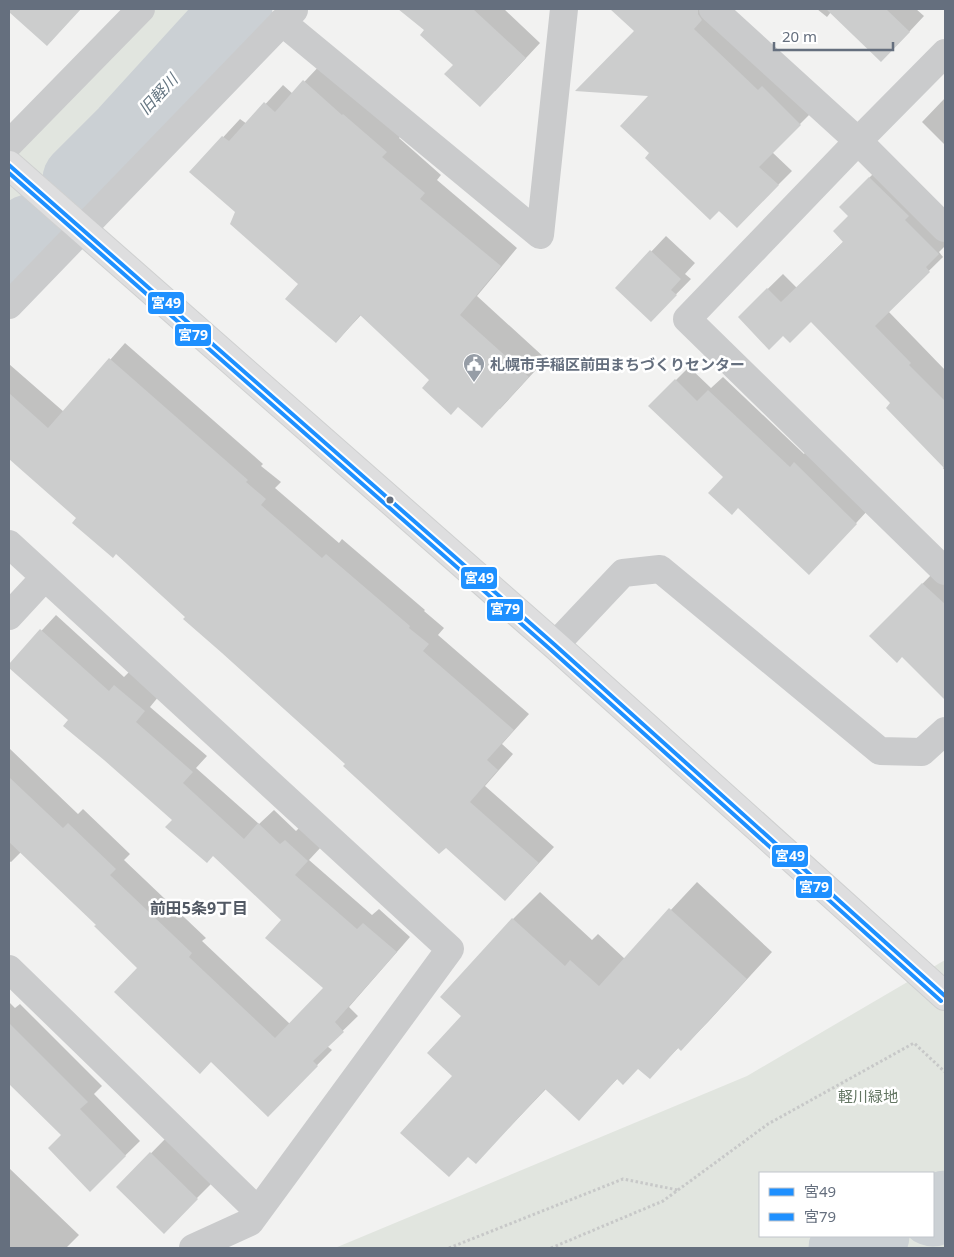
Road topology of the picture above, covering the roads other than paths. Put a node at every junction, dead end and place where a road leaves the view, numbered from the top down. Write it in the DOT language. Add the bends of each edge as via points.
graph roads {
  1 [pos="141,9"];
  2 [pos="564,9"];
  3 [pos="713,9"];
  4 [pos="289,15"];
  5 [pos="945,54"];
  6 [pos="858,141"];
  7 [pos="9,144"];
  8 [pos="9,165"];
  9 [pos="945,228"];
  10 [pos="82,229"];
  11 [pos="9,305"];
  12 [pos="9,544"];
  13 [pos="945,571"];
  14 [pos="45,577"];
  15 [pos="9,616"];
  16 [pos="555,645"];
  17 [pos="945,731"];
  18 [pos="9,969"];
  19 [pos="945,996"];
  20 [pos="258,1211"];
  21 [pos="192,1248"];
  1 -- 7 [label="street"];
  2 -- 4 [label="street" via="540,235"];
  3 -- 6 [label="street"];
  4 -- 10 [label="street"];
  5 -- 6 [label="street"];
  6 -- 9 [label="street"];
  6 -- 13 [label="street" via="687,319"];
  8 -- 10 [label="main road"];
  10 -- 11 [label="street"];
  10 -- 16 [label="main road"];
  12 -- 14 [label="street"];
  14 -- 15 [label="street"];
  14 -- 20 [label="street" via="450,949"];
  16 -- 17 [label="street" via="623,573 660,569 880,751 922,752"];
  16 -- 19 [label="main road"];
  18 -- 20 [label="street"];
  20 -- 21 [label="street" via="250,1222"];
}
